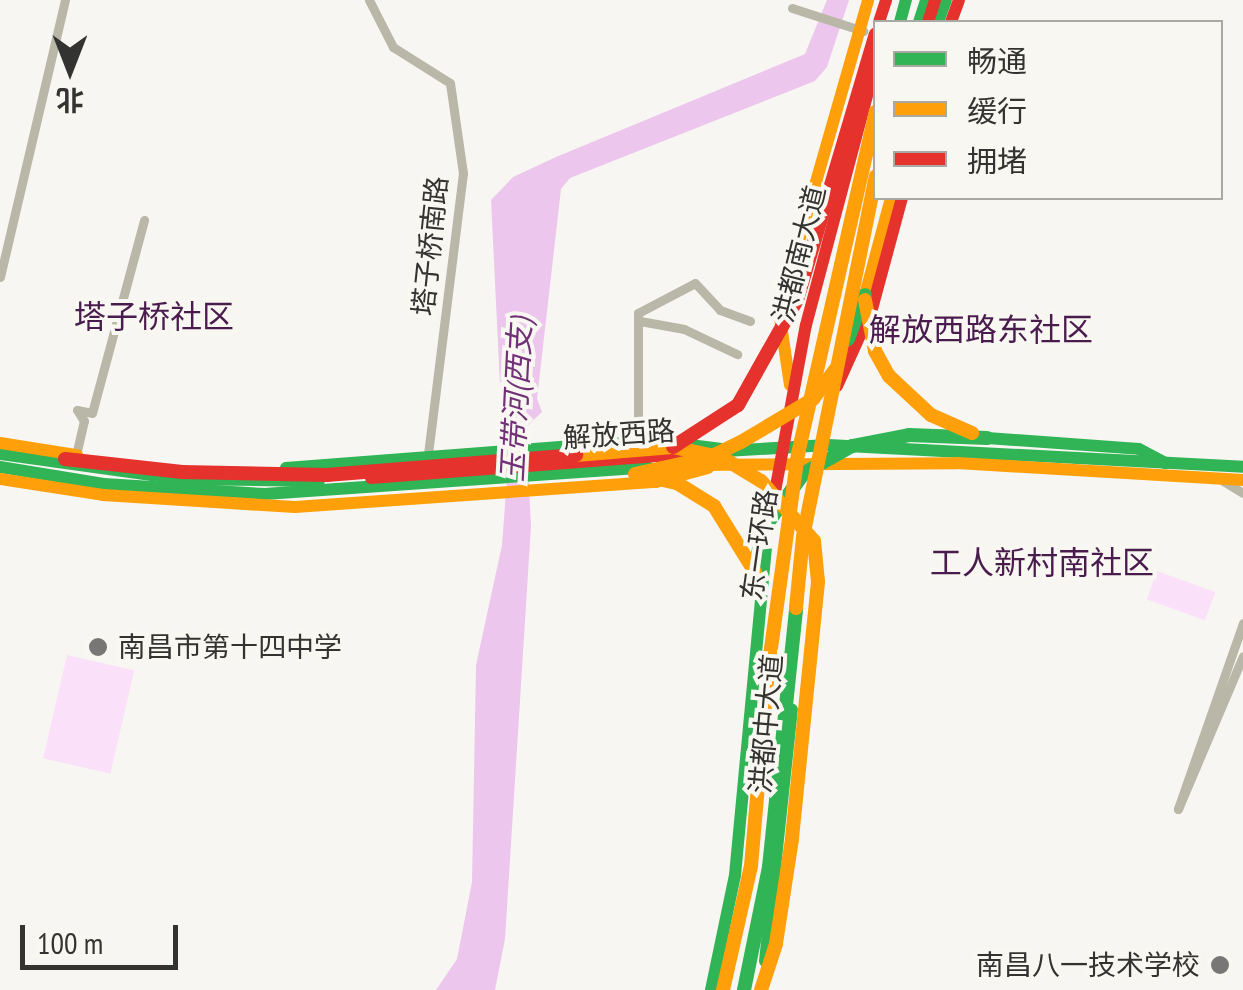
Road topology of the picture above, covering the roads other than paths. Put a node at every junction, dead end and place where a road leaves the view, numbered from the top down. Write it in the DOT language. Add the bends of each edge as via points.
graph roads {
  1 [pos="65,0"];
  2 [pos="369,0"];
  3 [pos="868,0"];
  4 [pos="792,8"];
  5 [pos="873,33"];
  6 [pos="873,44"];
  7 [pos="873,72"];
  8 [pos="873,125"];
  9 [pos="873,191"];
  10 [pos="876,200"];
  11 [pos="898,200"];
  12 [pos="898,200"];
  13 [pos="144,220"];
  14 [pos="0,277"];
  15 [pos="865,294"];
  16 [pos="640,321"];
  17 [pos="750,322"];
  18 [pos="737,354"];
  19 [pos="836,387"];
  20 [pos="791,396"];
  21 [pos="987,438"];
  22 [pos="647,440"];
  23 [pos="828,445"];
  24 [pos="780,446"];
  25 [pos="672,447"];
  26 [pos="0,449"];
  27 [pos="70,457"];
  28 [pos="728,458"];
  29 [pos="1243,461"];
  30 [pos="778,462"];
  31 [pos="824,462"];
  32 [pos="1165,463"];
  33 [pos="426,466"];
  34 [pos="0,467"];
  35 [pos="553,469"];
  36 [pos="1221,473"];
  37 [pos="635,474"];
  38 [pos="0,480"];
  39 [pos="1243,481"];
  40 [pos="477,482"];
  41 [pos="363,490"];
  42 [pos="1243,490"];
  43 [pos="755,572"];
  44 [pos="1243,623"];
  45 [pos="1243,656"];
  46 [pos="708,990"];
  47 [pos="723,990"];
  48 [pos="744,990"];
  49 [pos="758,990"];
  1 -- 14 [label="street"];
  2 -- 33 [label="street, 塔子桥南路" via="393,47 450,83 463,173"];
  3 -- 20 [label="main road" via="824,135 779,311"];
  4 -- 5 [label="street"];
  6 -- 25 [label="main road, bridge" via="797,300 773,350 738,405"];
  7 -- 20 [label="main road, 洪都南大道"];
  8 -- 47 [label="main road, 东一环路, bridge" via="798,454 750,866"];
  9 -- 48 [label="main road, 东一环路, bridge" via="803,537 769,867"];
  10 -- 19 [label="main road"];
  11 -- 19 [label="main road" via="872,308"];
  12 -- 15 [label="main road"];
  13 -- 27 [label="street" via="92,413 77,410 84,421"];
  15 -- 21 [label="main road, bridge" via="875,351 889,376 931,416"];
  15 -- 37 [label="main road, bridge" via="833,376 814,399 708,458"];
  16 -- 17 [label="street" via="638,313 696,283 720,310"];
  16 -- 18 [label="street" via="684,329"];
  16 -- 22 [label="street" via="634,343 638,422"];
  19 -- 23 [label="main road"];
  20 -- 24 [label="main road, 洪都南大道"];
  21 -- 32 [label="main road" via="1138,449"];
  21 -- 43 [label="main road, bridge" via="909,436 852,446 804,473 762,531"];
  22 -- 28 [label="main road"];
  22 -- 35 [label="main road"];
  23 -- 24 [label="main road, 解放西路"];
  23 -- 31 [label="main road"];
  23 -- 32 [label="main road, 解放西路"];
  24 -- 28 [label="main road, 解放西路"];
  24 -- 30 [label="main road, 洪都南大道"];
  25 -- 27 [label="main road, bridge" via="327,475 182,472"];
  25 -- 49 [label="main road, bridge" via="723,458 761,481 814,541 818,582 792,839 776,944"];
  26 -- 27 [label="main road"];
  26 -- 33 [label="main road, 解放西路" via="180,479"];
  27 -- 33 [label="main road" via="248,469"];
  28 -- 30 [label="main road, 解放西路"];
  28 -- 35 [label="main road, 解放西路"];
  28 -- 35 [label="main road" via="656,482"];
  29 -- 36 [label="main road, 解放西路"];
  30 -- 31 [label="main road, 解放西路"];
  30 -- 46 [label="main road, 洪都中大道" via="747,711 736,875"];
  31 -- 36 [label="main road, 解放西路"];
  31 -- 49 [label="main road, 洪都中大道" via="801,604 778,880"];
  32 -- 36 [label="main road, 解放西路"];
  33 -- 35 [label="main road" via="475,454"];
  33 -- 40 [label="main road, 解放西路"];
  34 -- 41 [label="main road, 解放西路" via="183,491"];
  35 -- 40 [label="main road, 解放西路, bridge"];
  35 -- 40 [label="main road"];
  36 -- 39 [label="main road, 解放西路"];
  36 -- 42 [label="main road"];
  37 -- 41 [label="main road"];
  37 -- 43 [label="main road, bridge" via="677,483 714,506"];
  38 -- 40 [label="main road" via="295,507"];
  40 -- 41 [label="main road, 解放西路"];
  43 -- 46 [label="main road" via="729,884"];
  44 -- 45 [label="street" via="1178,810"];
}
